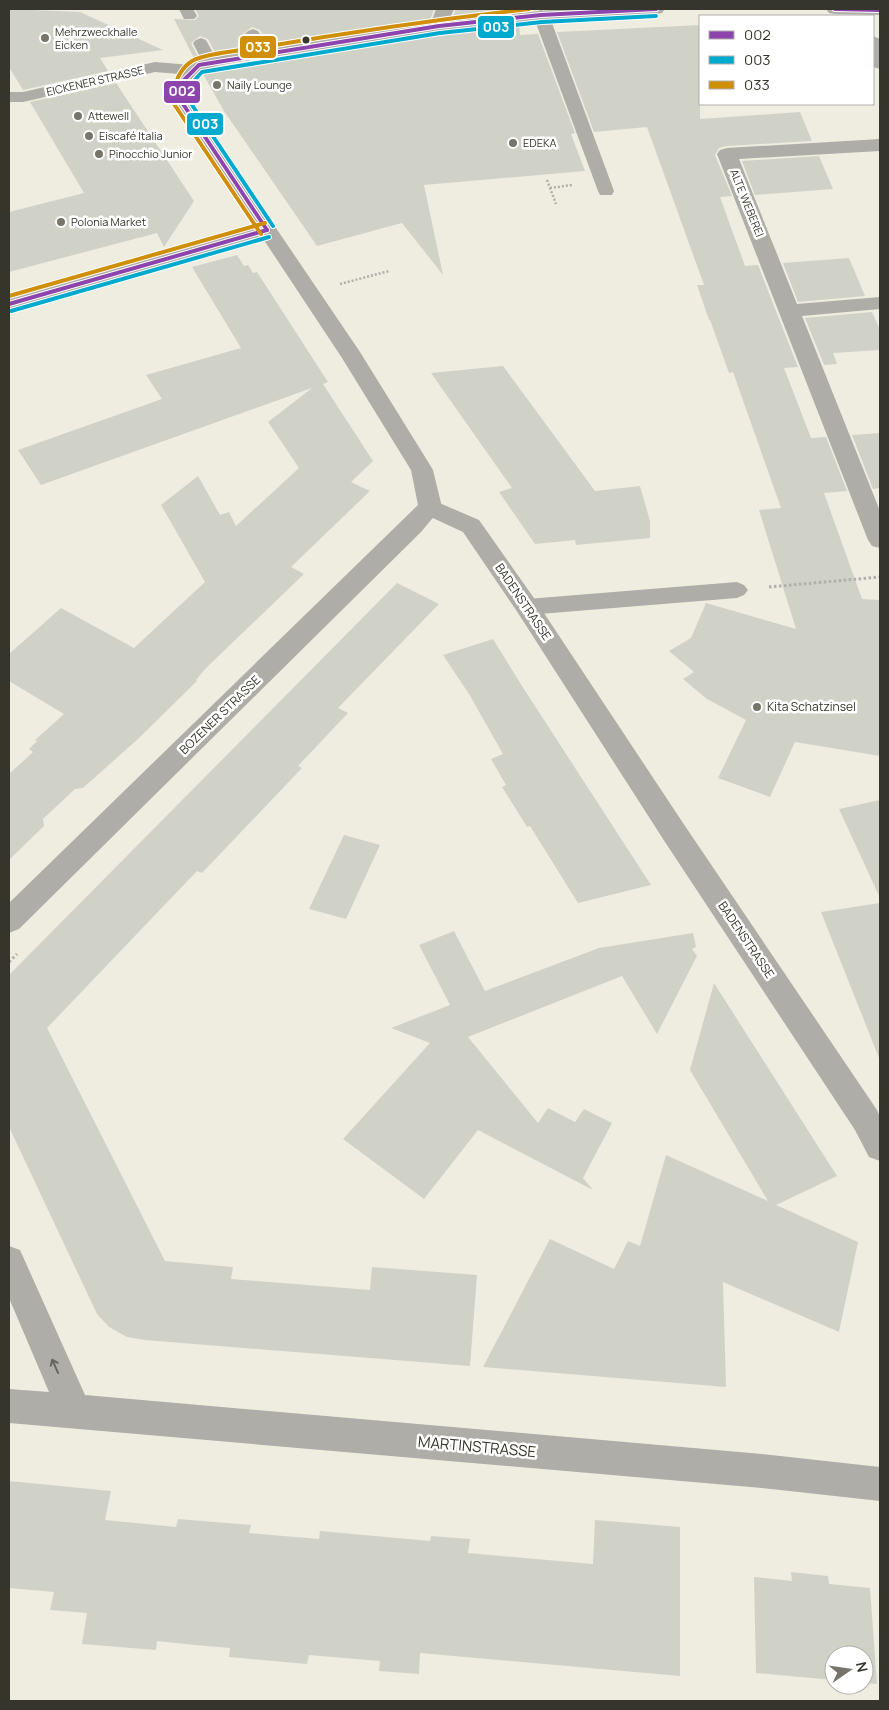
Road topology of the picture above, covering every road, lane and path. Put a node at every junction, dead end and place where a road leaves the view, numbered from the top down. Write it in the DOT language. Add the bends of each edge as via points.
graph roads {
  1 [pos="445,9"];
  2 [pos="656,9"];
  3 [pos="836,9"];
  4 [pos="871,12"];
  5 [pos="541,15"];
  6 [pos="439,26"];
  7 [pos="253,34"];
  8 [pos="201,44"];
  9 [pos="874,46"];
  10 [pos="264,53"];
  11 [pos="210,62"];
  12 [pos="880,64"];
  13 [pos="191,70"];
  14 [pos="9,97"];
  15 [pos="880,145"];
  16 [pos="547,180"];
  17 [pos="606,192"];
  18 [pos="556,204"];
  19 [pos="267,230"];
  20 [pos="389,271"];
  21 [pos="340,289"];
  22 [pos="880,302"];
  23 [pos="9,304"];
  24 [pos="789,310"];
  25 [pos="870,487"];
  26 [pos="430,508"];
  27 [pos="880,540"];
  28 [pos="880,577"];
  29 [pos="737,590"];
  30 [pos="527,607"];
  31 [pos="9,921"];
  32 [pos="23,948"];
  33 [pos="9,962"];
  34 [pos="880,1147"];
  35 [pos="9,1261"];
  36 [pos="9,1406"];
  37 [pos="74,1411"];
  38 [pos="880,1484"];
  1 -- 6 [label="street"];
  2 -- 5 [label="street, EICKENER STRASSE"];
  3 -- 4 [label="street"];
  5 -- 6 [label="street, EICKENER STRASSE"];
  5 -- 17 [label="lane"];
  6 -- 10 [label="street, EICKENER STRASSE"];
  7 -- 10 [label="lane"];
  8 -- 11 [label="lane"];
  9 -- 12 [label="street"];
  10 -- 11 [label="street, EICKENER STRASSE"];
  11 -- 13 [label="street, EICKENER STRASSE"];
  13 -- 14 [label="lane, EICKENER STRASSE" via="155,67 23,97"];
  13 -- 19 [label="street" via="180,86 180,101"];
  15 -- 24 [label="street, ALTE WEBEREI" via="728,154"];
  16 -- 18 [label="path"];
  19 -- 23 [label="street"];
  19 -- 26 [label="street" via="352,357 422,470"];
  20 -- 21 [label="path" via="337,285"];
  22 -- 24 [label="street"];
  24 -- 25 [label="street, ALTE WEBEREI"];
  25 -- 27 [label="street, ALTE WEBEREI"];
  26 -- 30 [label="street, BADENSTRASSE" via="471,526"];
  26 -- 31 [label="street, BOZENER STRASSE"];
  28 -- 29 [label="path"];
  29 -- 30 [label="lane"];
  30 -- 34 [label="street, BADENSTRASSE" via="866,1120"];
  32 -- 33 [label="path"];
  37 -- 35 [label="street, one-way"];
  36 -- 37 [label="street, MARTINSTRASSE"];
  37 -- 38 [label="street, MARTINSTRASSE"];
}
